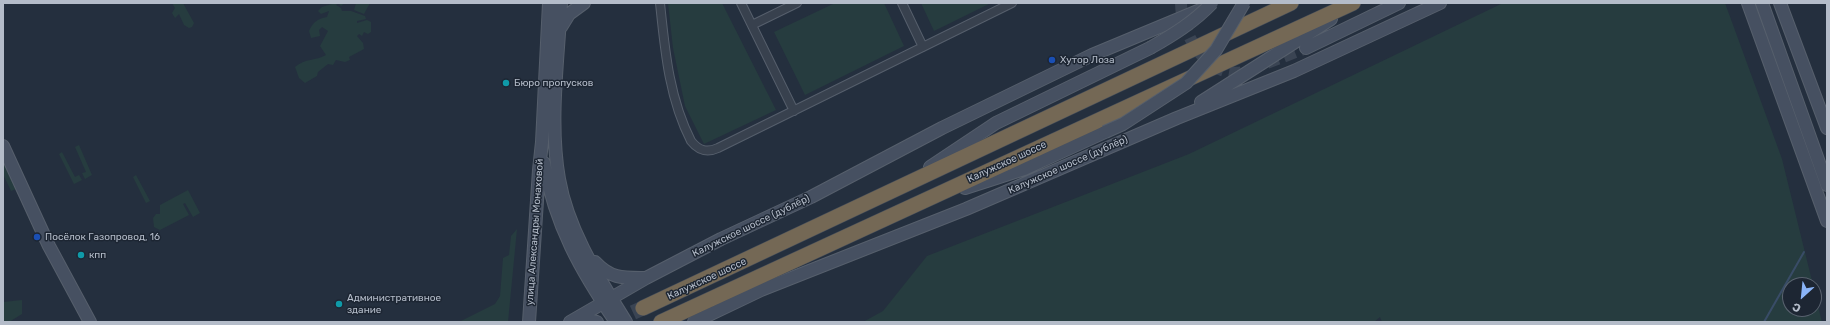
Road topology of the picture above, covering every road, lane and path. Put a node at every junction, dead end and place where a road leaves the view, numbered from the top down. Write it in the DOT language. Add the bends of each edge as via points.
graph roads {
  1 [pos="549,3"];
  2 [pos="561,3"];
  3 [pos="584,3"];
  4 [pos="660,3"];
  5 [pos="741,3"];
  6 [pos="796,3"];
  7 [pos="902,3"];
  8 [pos="1012,3"];
  9 [pos="1212,3"];
  10 [pos="1218,3"];
  11 [pos="1244,3"];
  12 [pos="1291,3"];
  13 [pos="1353,3"];
  14 [pos="1356,3"];
  15 [pos="1399,3"];
  16 [pos="1440,3"];
  17 [pos="1748,3"];
  18 [pos="1762,3"];
  19 [pos="1780,3"];
  20 [pos="752,25"];
  21 [pos="559,30"];
  22 [pos="923,47"];
  23 [pos="1306,48"];
  24 [pos="794,111"];
  25 [pos="1177,118"];
  26 [pos="1827,128"];
  27 [pos="542,142"];
  28 [pos="3,146"];
  29 [pos="904,185"];
  30 [pos="1827,185"];
  31 [pos="917,204"];
  32 [pos="1827,221"];
  33 [pos="585,252"];
  34 [pos="646,278"];
  35 [pos="598,286"];
  36 [pos="607,301"];
  37 [pos="643,308"];
  38 [pos="572,321"];
  39 [pos="90,322"];
  40 [pos="529,322"];
  41 [pos="597,322"];
  42 [pos="616,322"];
  43 [pos="626,322"];
  44 [pos="661,322"];
  45 [pos="694,322"];
  1 -- 27 [label="main road, улица Александры Монаховой"];
  2 -- 21 [label="main road, улица Александры Монаховой"];
  3 -- 21 [label="main road" via="569,14"];
  4 -- 24 [label="street" via="671,87 689,136 697,148 712,150"];
  5 -- 20 [label="street"];
  6 -- 20 [label="street"];
  7 -- 22 [label="street"];
  8 -- 22 [label="street"];
  9 -- 29 [label="main road, bridge" via="1178,32 996,123"];
  10 -- 34 [label="main road, Калужское шоссе (дублёр)" via="1092,55"];
  11 -- 31 [label="main road, bridge" via="1216,50 1186,83 1123,124 1024,169"];
  12 -- 29 [label="highway, Калужское шоссе"];
  13 -- 31 [label="highway, Калужское шоссе"];
  14 -- 25 [label="main road"];
  15 -- 23 [label="main road"];
  16 -- 25 [label="main road, Калужское шоссе (дублёр)" via="1294,71"];
  17 -- 32 [label="main road"];
  18 -- 30 [label="main road"];
  19 -- 26 [label="main road"];
  20 -- 24 [label="street"];
  21 -- 33 [label="main road, улица Александры Монаховой" via="554,119 555,154 563,195"];
  22 -- 24 [label="street"];
  25 -- 45 [label="main road, Калужское шоссе (дублёр)" via="966,209 761,290"];
  27 -- 35 [label="main road, улица Александры Монаховой" via="548,188 557,216 576,260"];
  27 -- 40 [label="main road, улица Александры Монаховой"];
  28 -- 39 [label="main road" via="49,246"];
  29 -- 37 [label="highway, Калужское шоссе"];
  31 -- 44 [label="highway, Калужское шоссе"];
  33 -- 34 [label="main road" via="609,274"];
  33 -- 35 [label="main road, улица Александры Монаховой"];
  34 -- 36 [label="main road, Калужское шоссе (дублёр)"];
  35 -- 36 [label="main road"];
  36 -- 38 [label="main road, Калужское шоссе (дублёр)"];
  36 -- 42 [label="main road"];
  36 -- 43 [label="main road"];
  38 -- 41 [label="main road"];
}
